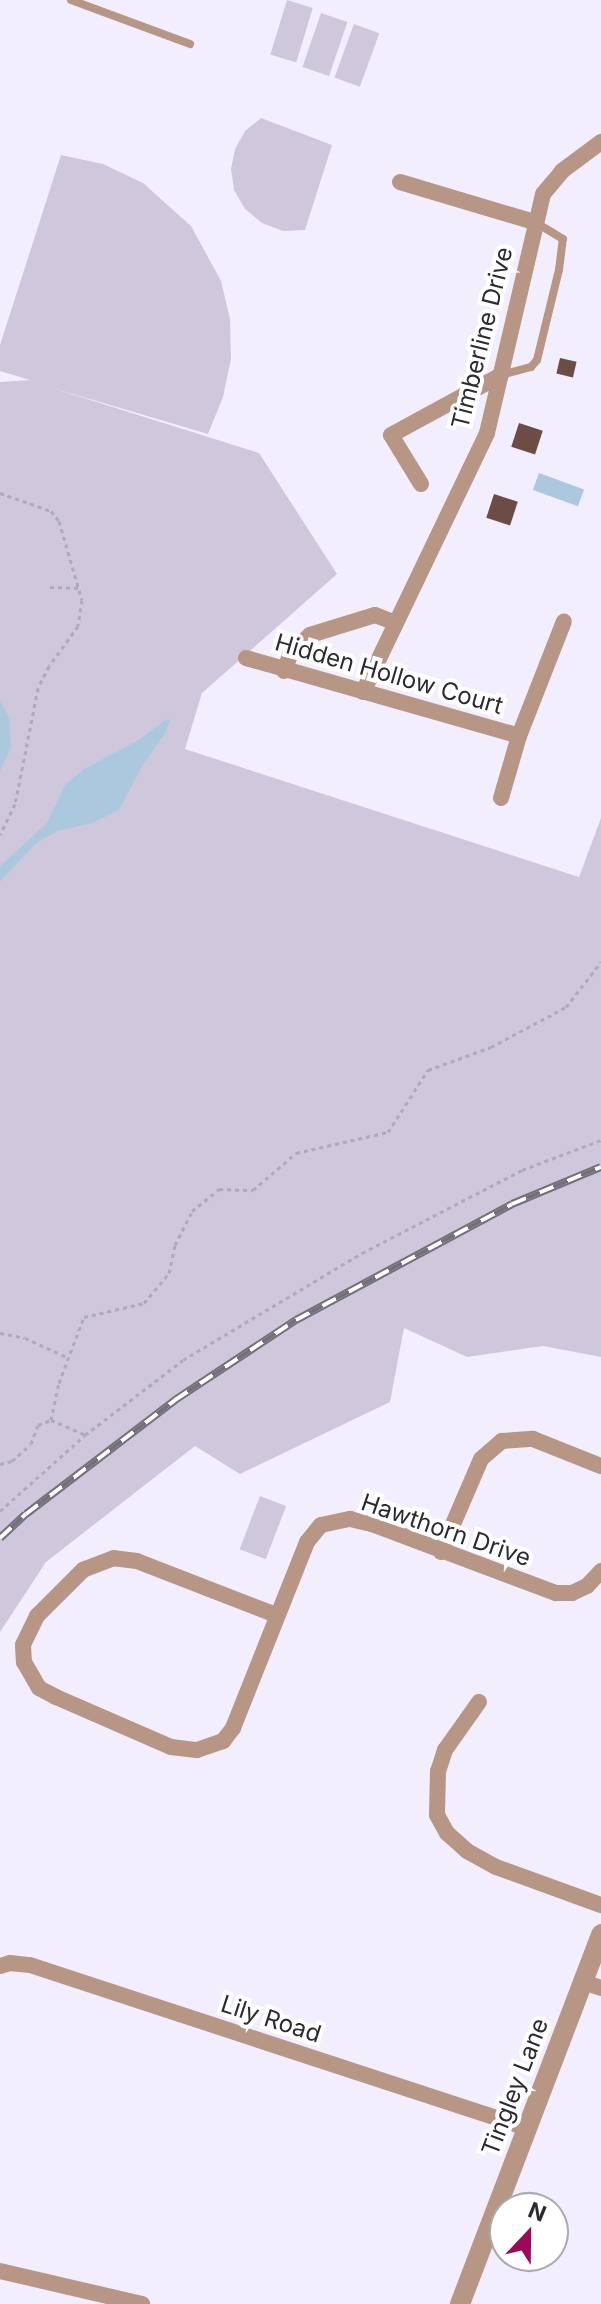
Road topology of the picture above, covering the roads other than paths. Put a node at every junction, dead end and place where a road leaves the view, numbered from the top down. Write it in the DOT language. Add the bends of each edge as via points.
graph roads {
  1 [pos="71,0"];
  2 [pos="190,44"];
  3 [pos="600,146"];
  4 [pos="400,182"];
  5 [pos="534,222"];
  6 [pos="501,375"];
  7 [pos="421,484"];
  8 [pos="564,621"];
  9 [pos="396,623"];
  10 [pos="246,658"];
  11 [pos="284,671"];
  12 [pos="363,692"];
  13 [pos="519,736"];
  14 [pos="501,798"];
  15 [pos="601,1466"];
  16 [pos="441,1552"];
  17 [pos="601,1571"];
  18 [pos="276,1615"];
  19 [pos="479,1702"];
  20 [pos="601,1905"];
  21 [pos="601,1934"];
  22 [pos="0,1966"];
  23 [pos="592,1985"];
  24 [pos="527,2128"];
  25 [pos="0,2271"];
  26 [pos="142,2304"];
  27 [pos="460,2304"];
  1 -- 2 [label="lane"];
  3 -- 5 [label="street, Timberline Drive" via="562,171 543,194"];
  4 -- 5 [label="street"];
  5 -- 6 [label="street, Timberline Drive"];
  5 -- 6 [label="lane" via="563,239 559,270 537,360 531,367"];
  6 -- 7 [label="street" via="391,435"];
  6 -- 9 [label="street, Timberline Drive" via="487,433"];
  8 -- 13 [label="street, Hidden Hollow Court"];
  9 -- 11 [label="street" via="375,615 310,635 290,655"];
  9 -- 12 [label="street, Timberline Drive"];
  10 -- 11 [label="street, Hidden Hollow Court"];
  11 -- 12 [label="street, Hidden Hollow Court"];
  12 -- 13 [label="street, Hidden Hollow Court"];
  13 -- 14 [label="street, Hidden Hollow Court"];
  15 -- 16 [label="street" via="533,1439 502,1441 481,1459"];
  16 -- 17 [label="street, Hawthorn Drive" via="556,1593 587,1586"];
  16 -- 18 [label="street, Hawthorn Drive" via="350,1519 321,1525 307,1542"];
  18 -- 18 [label="street, Hawthorn Drive" via="137,1561 114,1558 83,1570 37,1616 23,1645 24,1662 39,1688 56,1697 171,1747 197,1750 223,1741 233,1728"];
  19 -- 20 [label="street" via="445,1750 438,1771 437,1815 447,1833 496,1867"];
  21 -- 23 [label="street, Tingley Lane"];
  22 -- 24 [label="street, Lily Road" via="30,1965"];
  23 -- 24 [label="street, Tingley Lane"];
  24 -- 27 [label="street, Tingley Lane"];
  25 -- 26 [label="street"];
}
